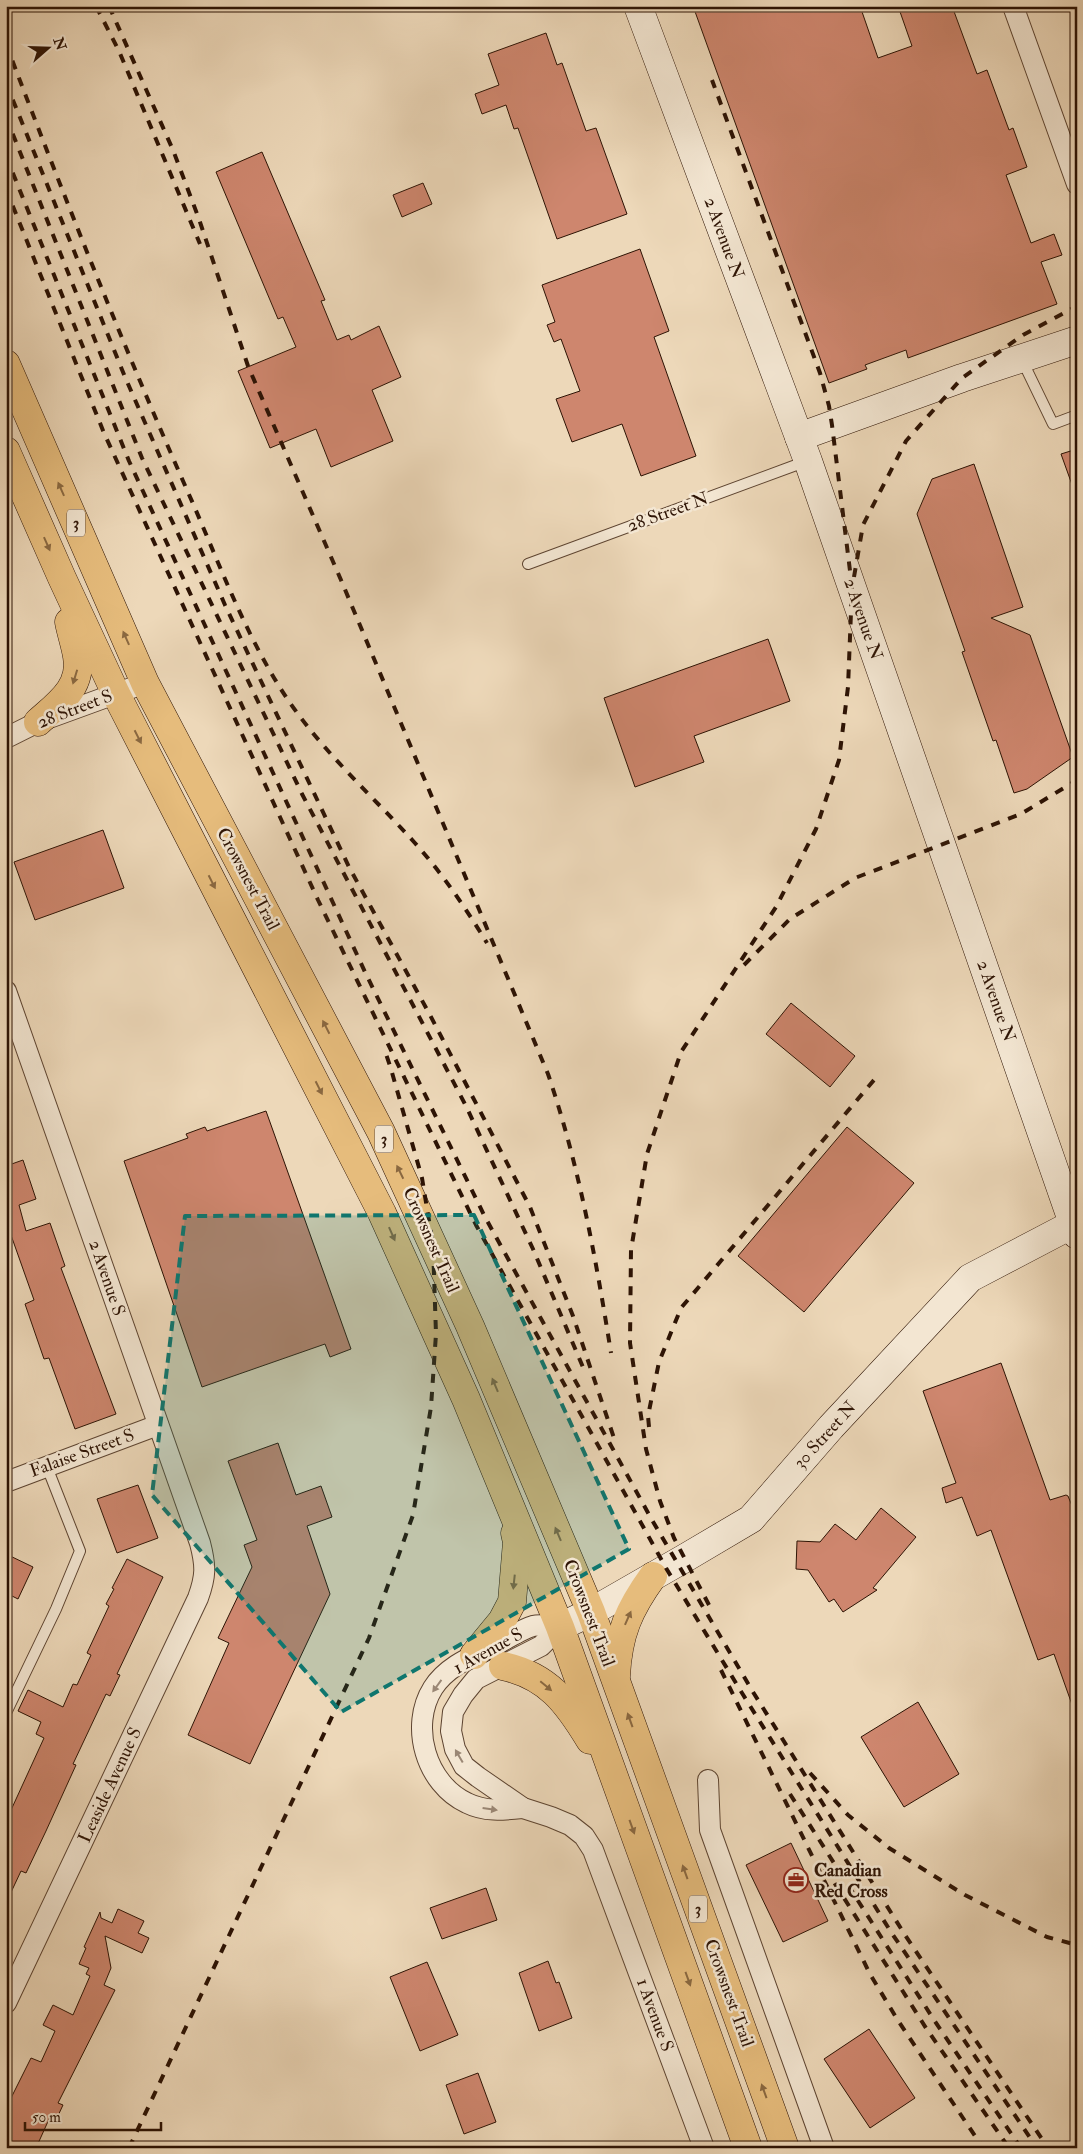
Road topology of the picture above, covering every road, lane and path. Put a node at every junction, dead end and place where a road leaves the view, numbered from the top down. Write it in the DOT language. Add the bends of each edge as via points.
graph roads {
  1 [pos="638,6"];
  2 [pos="1013,6"];
  3 [pos="1077,184"];
  4 [pos="1077,340"];
  5 [pos="1022,358"];
  6 [pos="6,364"];
  7 [pos="1077,415"];
  8 [pos="803,449"];
  9 [pos="6,451"];
  10 [pos="528,564"];
  11 [pos="62,578"];
  12 [pos="145,683"];
  13 [pos="116,694"];
  14 [pos="38,722"];
  15 [pos="6,738"];
  16 [pos="6,991"];
  17 [pos="1075,1229"];
  18 [pos="158,1425"];
  19 [pos="47,1467"];
  20 [pos="6,1482"];
  21 [pos="507,1499"];
  22 [pos="205,1564"];
  23 [pos="653,1576"];
  24 [pos="590,1612"];
  25 [pos="560,1626"];
  26 [pos="474,1655"];
  27 [pos="503,1666"];
  28 [pos="616,1682"];
  29 [pos="6,1714"];
  30 [pos="708,1780"];
  31 [pos="616,1781"];
  32 [pos="523,1808"];
  33 [pos="6,2003"];
  34 [pos="704,2148"];
  35 [pos="748,2148"];
  36 [pos="785,2148"];
  37 [pos="824,2148"];
  1 -- 8 [label="street, 2 Avenue N"];
  2 -- 3 [label="street"];
  4 -- 5 [label="street, 28 Street N"];
  5 -- 7 [label="lane" via="1053,424"];
  5 -- 8 [label="street, 28 Street N"];
  12 -- 6 [label="highway, Crowsnest Trail / 3, one-way"];
  8 -- 10 [label="lane, 28 Street N"];
  8 -- 17 [label="street, 2 Avenue N"];
  9 -- 11 [label="highway, Crowsnest Trail / 3, one-way"];
  11 -- 13 [label="highway, Crowsnest Trail / 3"];
  11 -- 14 [label="highway, one-way" via="78,671 67,696"];
  12 -- 13 [label="street, 28 Street S"];
  24 -- 12 [label="highway, Crowsnest Trail / 3, one-way" via="470,1326 397,1166"];
  13 -- 14 [label="street, 28 Street S"];
  13 -- 21 [label="highway, Crowsnest Trail / 3, one-way" via="382,1213"];
  14 -- 15 [label="street, 28 Street S"];
  16 -- 18 [label="street, 2 Avenue S"];
  17 -- 23 [label="street, 30 Street N" via="970,1278 831,1427 752,1518"];
  18 -- 19 [label="street, Falaise Street S"];
  18 -- 22 [label="street, 2 Avenue S"];
  19 -- 20 [label="street, Falaise Street S"];
  19 -- 29 [label="lane" via="80,1551"];
  21 -- 25 [label="highway, Crowsnest Trail / 3"];
  21 -- 26 [label="highway, one-way" via="517,1542 512,1602 502,1621"];
  22 -- 33 [label="street, Leaside Avenue S" via="205,1581 198,1598"];
  23 -- 24 [label="street, 30 Street N"];
  28 -- 23 [label="highway, one-way" via="617,1652 624,1624 636,1599"];
  24 -- 25 [label="street, 30 Street N"];
  24 -- 28 [label="highway, Crowsnest Trail / 3"];
  25 -- 26 [label="street, 1 Avenue S" via="534,1626"];
  25 -- 27 [label="street, 1 Avenue S" via="541,1646"];
  25 -- 31 [label="highway, Crowsnest Trail / 3"];
  26 -- 32 [label="street, 1 Avenue S, one-way" via="451,1668 433,1688 423,1713 422,1740 429,1765 444,1787 466,1803 492,1810"];
  27 -- 31 [label="highway, one-way" via="536,1677 553,1691 576,1717"];
  32 -- 27 [label="street, 1 Avenue S, one-way" via="464,1766 454,1750 451,1731 454,1712 462,1696 476,1679"];
  36 -- 28 [label="highway, Crowsnest Trail / 3, one-way"];
  30 -- 37 [label="street" via="710,1830"];
  31 -- 35 [label="highway, Crowsnest Trail / 3, one-way"];
  32 -- 34 [label="street, 1 Avenue S" via="570,1825 584,1836 593,1850"];
}
